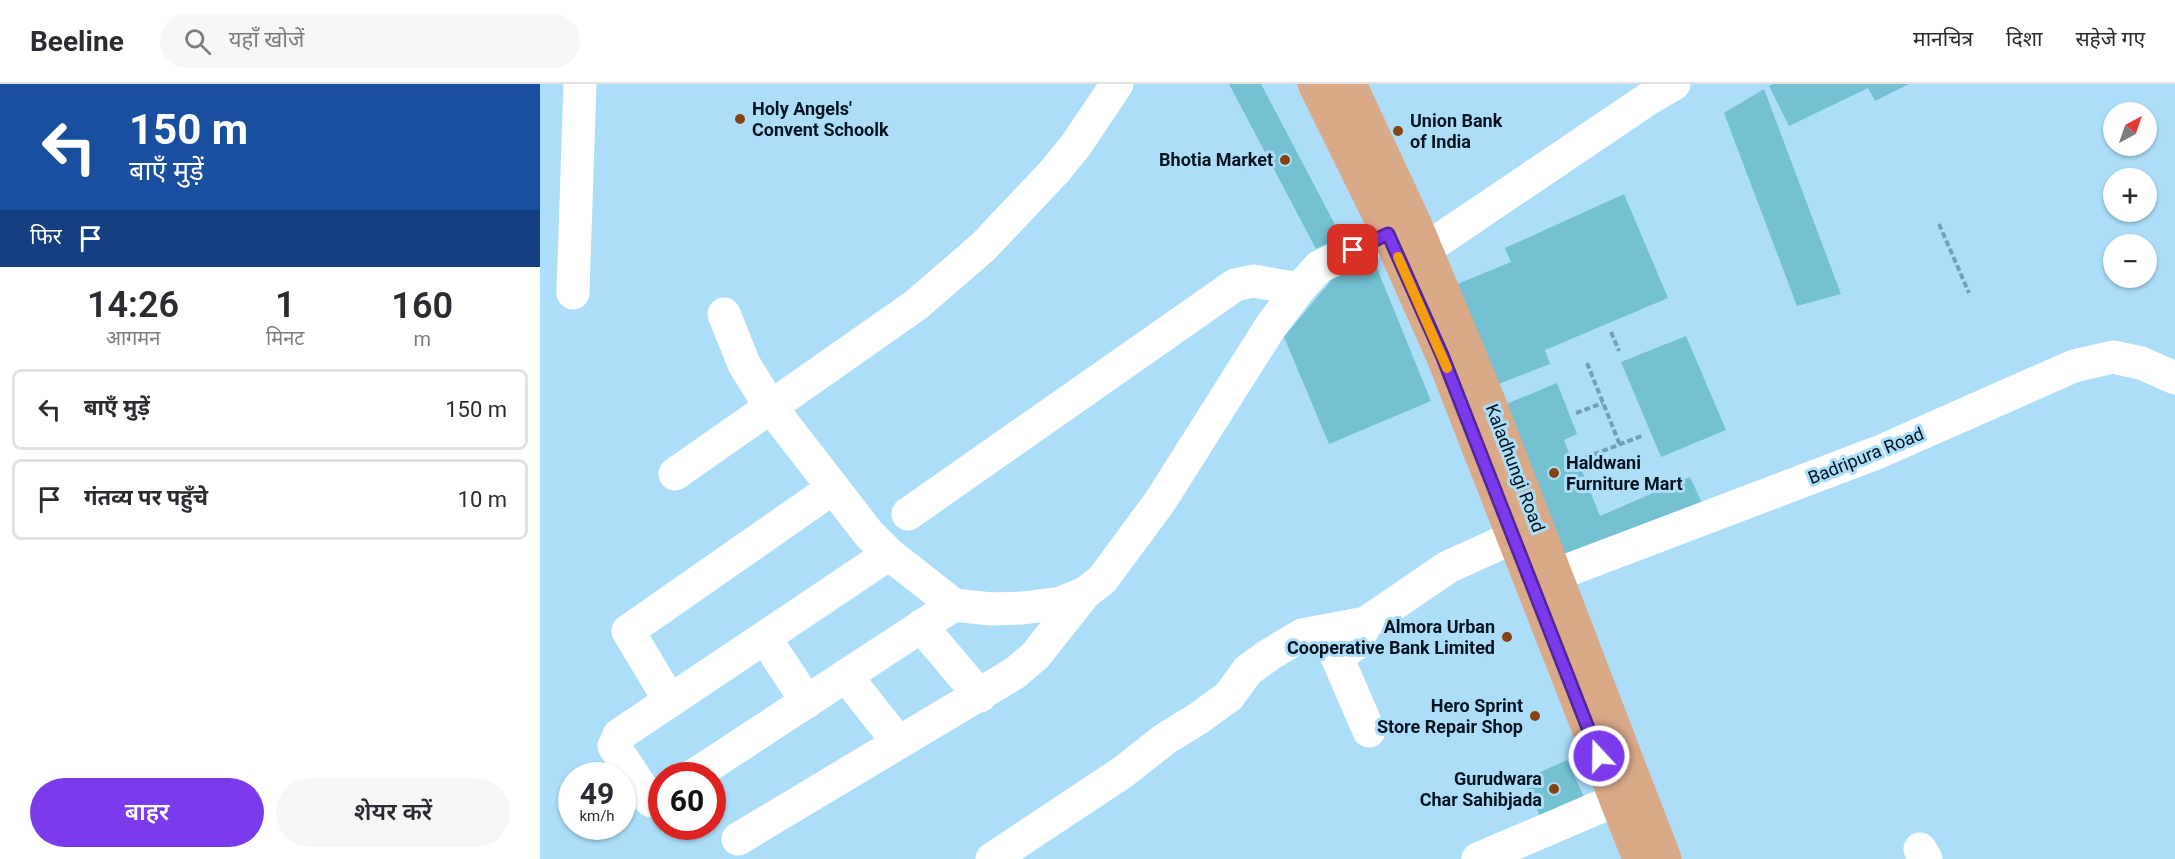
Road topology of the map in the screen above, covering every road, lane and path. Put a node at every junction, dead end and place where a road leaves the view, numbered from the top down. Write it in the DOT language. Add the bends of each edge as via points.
graph roads {
  1 [pos="580,84"];
  2 [pos="1117,84"];
  3 [pos="1314,84"];
  4 [pos="1350,84"];
  5 [pos="1674,84"];
  6 [pos="1939,225"];
  7 [pos="1388,234"];
  8 [pos="1426,249"];
  9 [pos="1299,289"];
  10 [pos="573,292"];
  11 [pos="1969,293"];
  12 [pos="723,314"];
  13 [pos="1611,332"];
  14 [pos="1619,351"];
  15 [pos="1587,363"];
  16 [pos="2175,378"];
  17 [pos="1603,403"];
  18 [pos="770,406"];
  19 [pos="1576,413"];
  20 [pos="1644,435"];
  21 [pos="1620,445"];
  22 [pos="1577,461"];
  23 [pos="675,474"];
  24 [pos="833,488"];
  25 [pos="908,514"];
  26 [pos="1512,537"];
  27 [pos="890,554"];
  28 [pos="1543,579"];
  29 [pos="1085,593"];
  30 [pos="954,604"];
  31 [pos="1366,622"];
  32 [pos="921,626"];
  33 [pos="765,638"];
  34 [pos="846,676"];
  35 [pos="980,696"];
  36 [pos="670,701"];
  37 [pos="807,702"];
  38 [pos="1369,731"];
  39 [pos="898,742"];
  40 [pos="715,762"];
  41 [pos="1627,795"];
  42 [pos="648,797"];
  43 [pos="738,839"];
  44 [pos="992,859"];
  45 [pos="1478,859"];
  46 [pos="1639,859"];
  47 [pos="1665,859"];
  1 -- 10 [label="street"];
  2 -- 18 [label="street" via="1076,145 983,247 916,305"];
  3 -- 7 [label="main road, Kaladhungi Road"];
  4 -- 8 [label="main road, Kaladhungi Road"];
  5 -- 8 [label="street"];
  6 -- 11 [label="path"];
  7 -- 9 [label="street" via="1319,267"];
  7 -- 26 [label="main road, Kaladhungi Road" via="1442,355"];
  8 -- 28 [label="main road, Kaladhungi Road" via="1490,401"];
  9 -- 25 [label="street" via="1253,281 1235,285"];
  9 -- 29 [label="street" via="1271,326 1159,503 1102,580"];
  12 -- 18 [label="street" via="744,364"];
  13 -- 14 [label="path"];
  15 -- 17 [label="path"];
  16 -- 28 [label="street, Badripura Road" via="2141,363 2113,357 2074,366 1879,452"];
  17 -- 19 [label="path"];
  17 -- 21 [label="path"];
  18 -- 23 [label="street"];
  18 -- 24 [label="street"];
  20 -- 21 [label="path"];
  21 -- 22 [label="path"];
  24 -- 27 [label="street"];
  24 -- 36 [label="street" via="628,631"];
  26 -- 28 [label="main road, Kaladhungi Road"];
  26 -- 31 [label="street" via="1448,567"];
  27 -- 30 [label="street"];
  27 -- 33 [label="street"];
  28 -- 41 [label="main road, Kaladhungi Road"];
  29 -- 30 [label="street" via="1061,603 1023,608"];
  29 -- 35 [label="street" via="1035,656 1016,674"];
  30 -- 32 [label="street"];
  31 -- 38 [label="street" via="1356,644 1337,657"];
  31 -- 44 [label="street" via="1302,635 1269,655 1248,670 1229,696"];
  32 -- 34 [label="street"];
  32 -- 35 [label="street"];
  33 -- 36 [label="street"];
  33 -- 37 [label="street"];
  34 -- 37 [label="street"];
  34 -- 39 [label="street"];
  35 -- 39 [label="street"];
  36 -- 42 [label="street" via="619,735 614,746"];
  37 -- 40 [label="street"];
  39 -- 43 [label="street"];
  41 -- 45 [label="street"];
  41 -- 46 [label="main road, Kaladhungi Road"];
  41 -- 47 [label="main road, Kaladhungi Road"];
}
